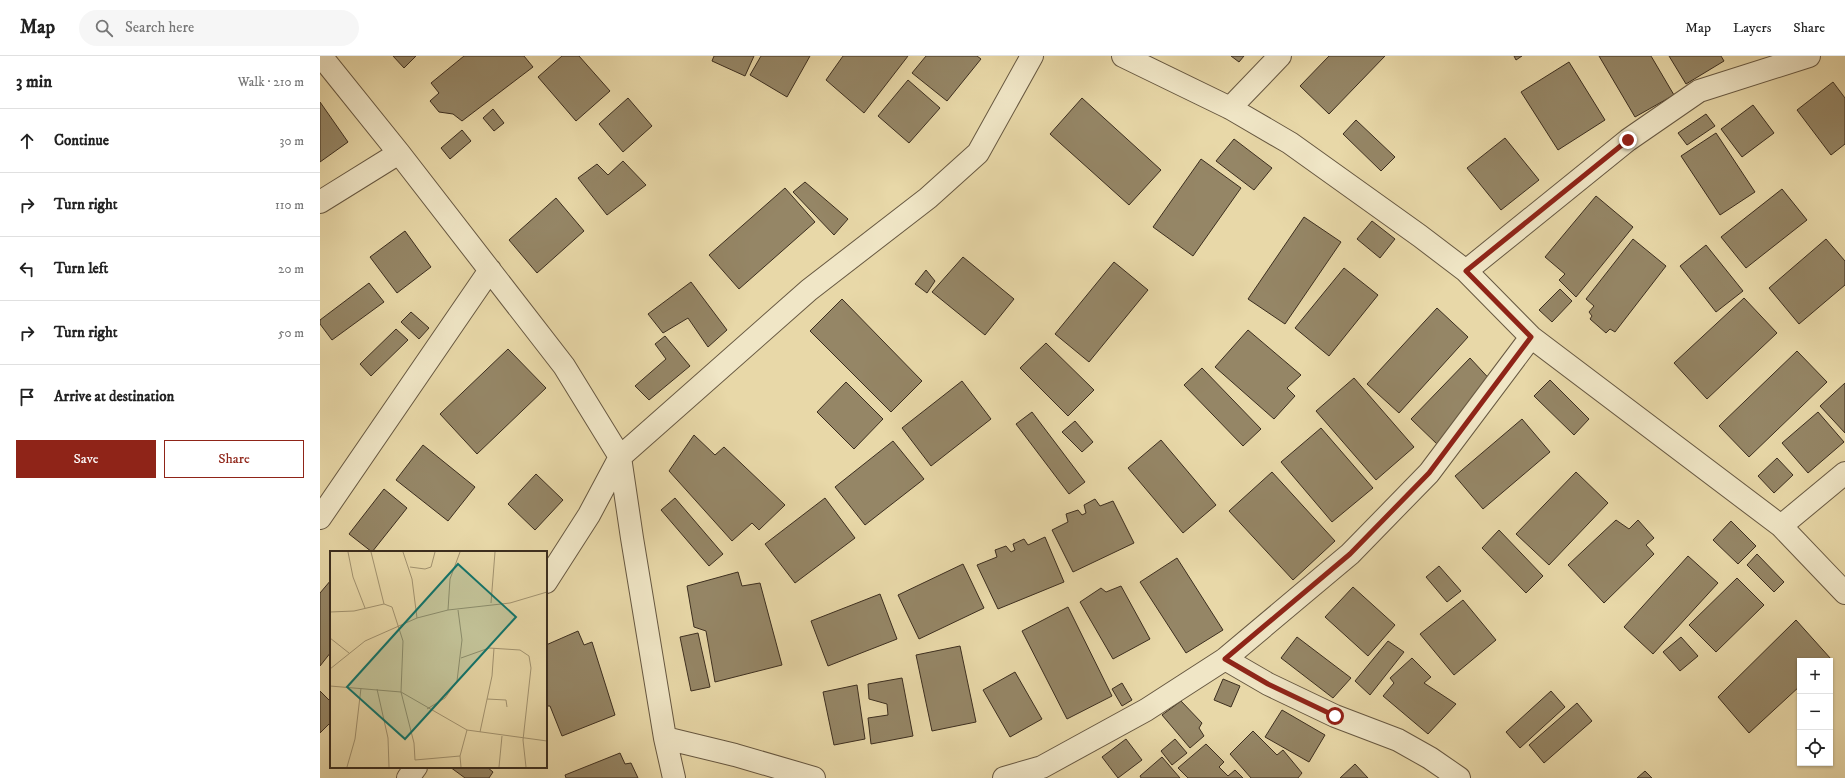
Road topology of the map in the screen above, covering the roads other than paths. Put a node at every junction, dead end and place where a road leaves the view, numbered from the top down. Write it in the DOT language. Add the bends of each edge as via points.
graph roads {
  1 [pos="321,56"];
  2 [pos="1032,56"];
  3 [pos="1123,56"];
  4 [pos="1280,56"];
  5 [pos="1809,56"];
  6 [pos="1230,108"];
  7 [pos="399,153"];
  8 [pos="320,202"];
  9 [pos="490,270"];
  10 [pos="1466,271"];
  11 [pos="1531,337"];
  12 [pos="620,457"];
  13 [pos="1845,473"];
  14 [pos="320,518"];
  15 [pos="1782,526"];
  16 [pos="547,580"];
  17 [pos="1845,593"];
  18 [pos="1225,659"];
  19 [pos="665,738"];
  20 [pos="415,768"];
  21 [pos="408,778"];
  22 [pos="674,778"];
  23 [pos="814,778"];
  24 [pos="1004,778"];
  25 [pos="1459,778"];
  1 -- 7 [label="street"];
  2 -- 12 [label="street" via="978,153 928,198 809,290"];
  3 -- 6 [label="street"];
  4 -- 6 [label="street"];
  5 -- 10 [label="street" via="1699,91 1628,140"];
  6 -- 10 [label="street" via="1290,143 1360,191"];
  7 -- 8 [label="street"];
  7 -- 9 [label="street"];
  9 -- 12 [label="street" via="564,366"];
  9 -- 14 [label="street"];
  10 -- 11 [label="street"];
  11 -- 15 [label="street"];
  11 -- 18 [label="street" via="1429,473 1350,554"];
  12 -- 16 [label="street" via="589,515"];
  12 -- 19 [label="street"];
  13 -- 15 [label="street"];
  15 -- 17 [label="street"];
  18 -- 24 [label="street" via="1146,710 1042,768"];
  18 -- 25 [label="street" via="1268,684 1335,716 1398,740"];
  19 -- 22 [label="street"];
  19 -- 23 [label="street"];
  20 -- 21 [label="street"];
}
